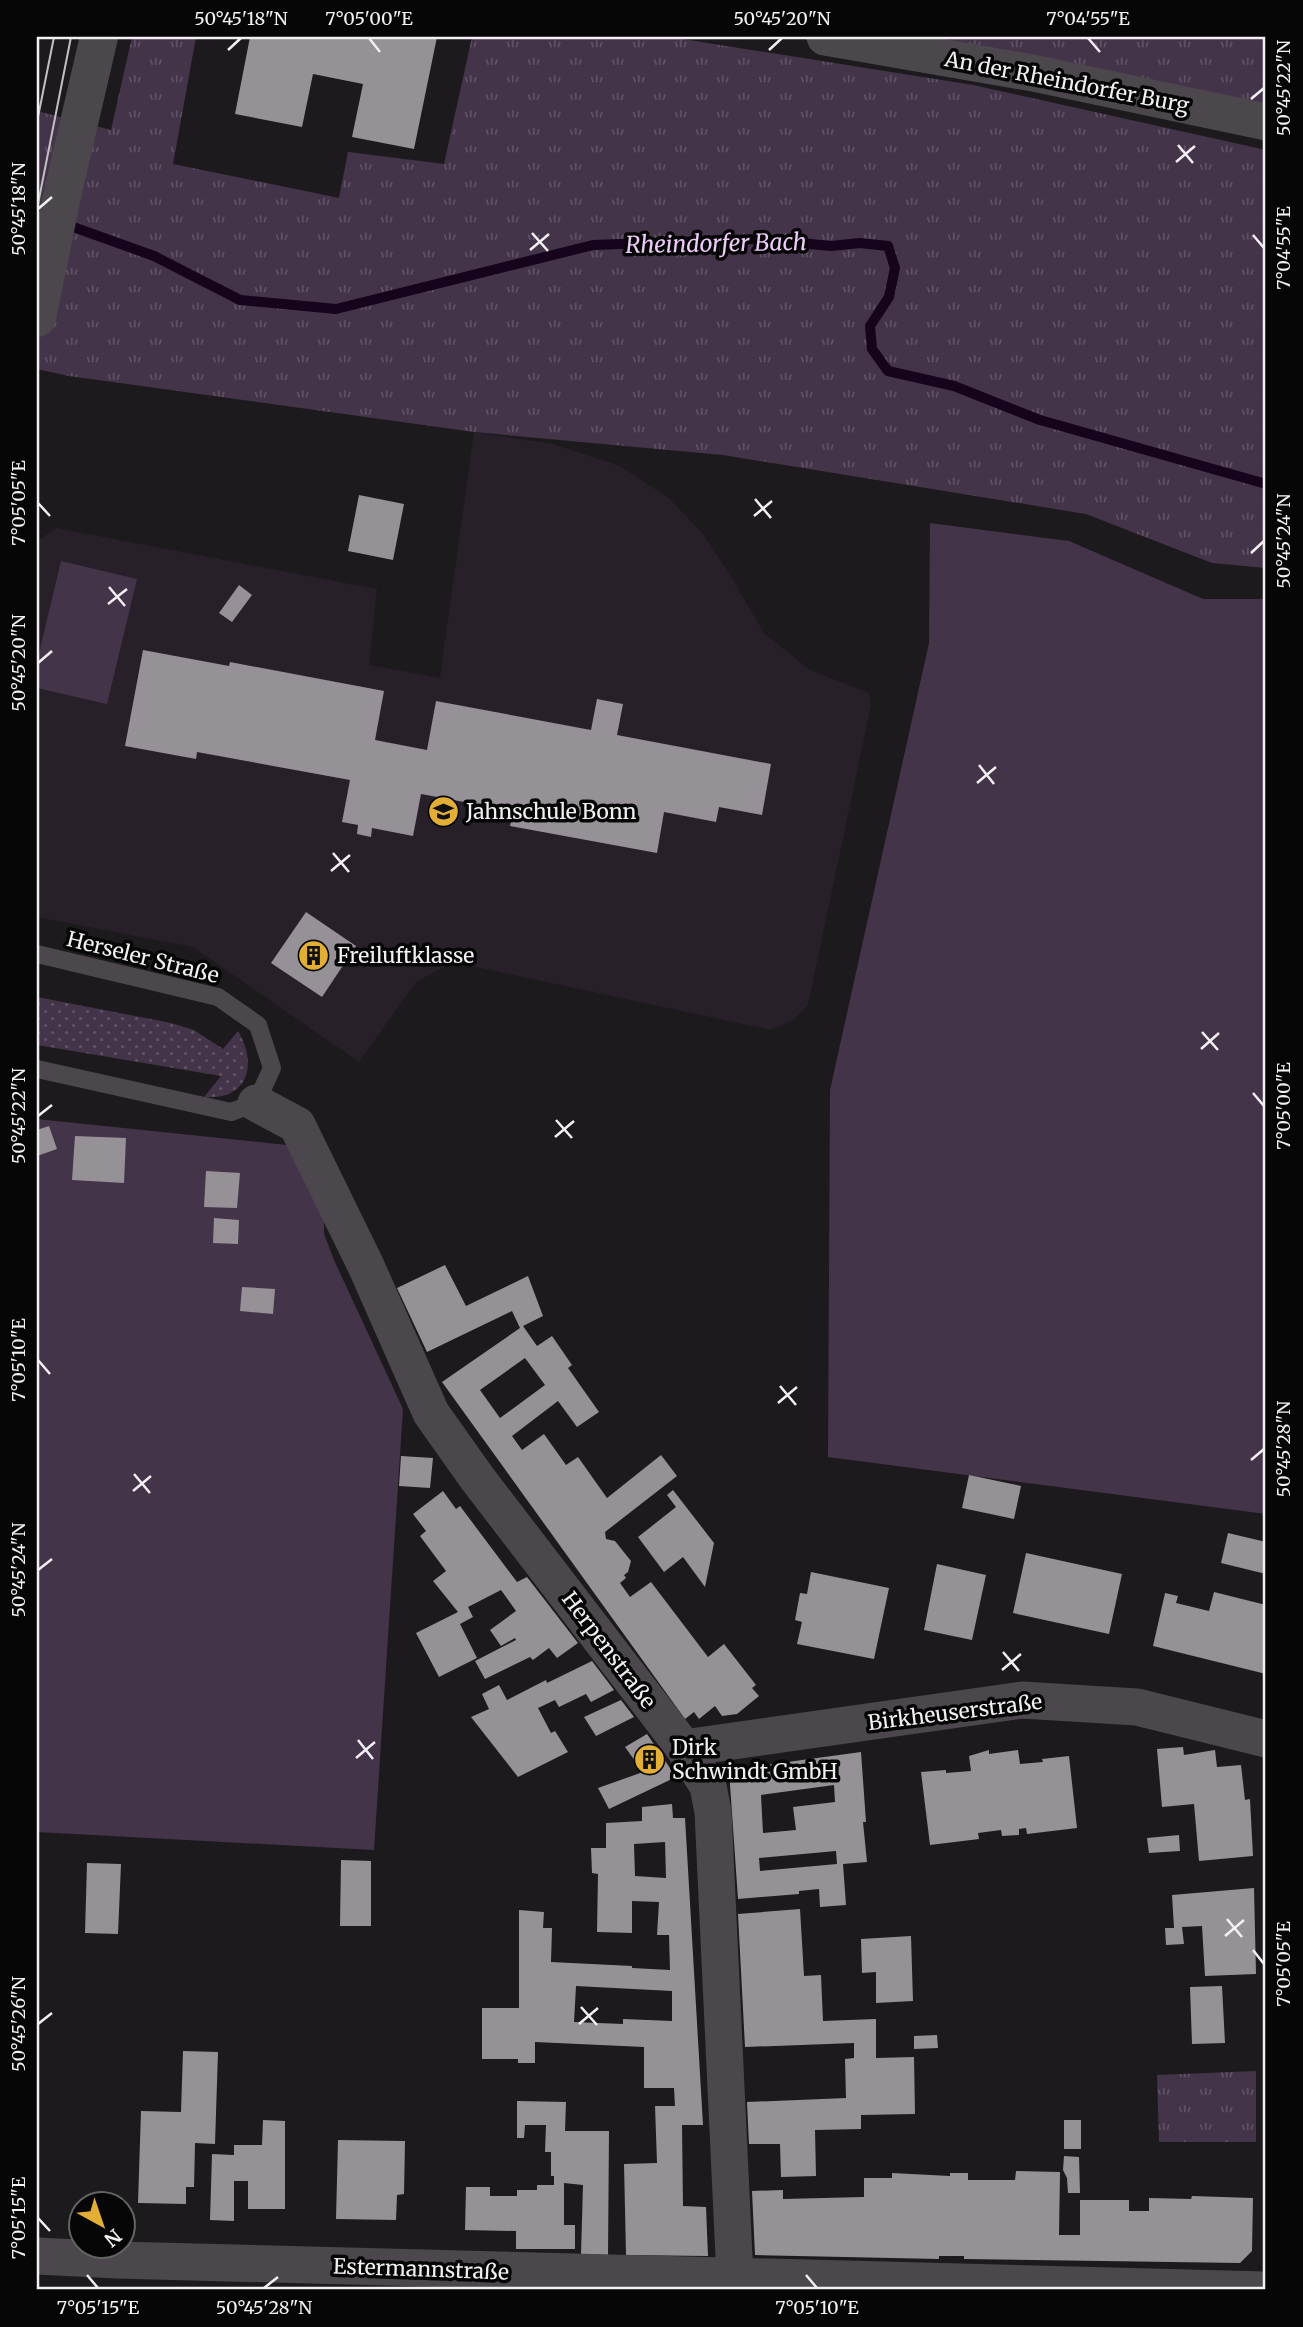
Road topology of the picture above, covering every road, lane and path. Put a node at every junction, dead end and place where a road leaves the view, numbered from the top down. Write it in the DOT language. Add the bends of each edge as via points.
graph roads {
  1 [pos="99,37"];
  2 [pos="825,37"];
  3 [pos="1266,122"];
  4 [pos="37,318"];
  5 [pos="37,954"];
  6 [pos="37,1069"];
  7 [pos="256,1103"];
  8 [pos="1266,1739"];
  9 [pos="684,1748"];
  10 [pos="37,2256"];
  11 [pos="734,2278"];
  12 [pos="1266,2290"];
  1 -- 4 [label="street"];
  2 -- 3 [label="street, An der Rheindorfer Burg"];
  5 -- 7 [label="lane, Herseler Straße" via="218,997 258,1026 272,1068"];
  6 -- 7 [label="lane" via="231,1112"];
  7 -- 9 [label="street, Herpenstraße" via="297,1125 431,1413"];
  8 -- 9 [label="street, Birkheuserstraße" via="1137,1707 1022,1700"];
  9 -- 11 [label="street, Herpenstraße" via="708,1786 712,1812"];
  10 -- 11 [label="street, Estermannstraße"];
  11 -- 12 [label="street, Estermannstraße"];
}
